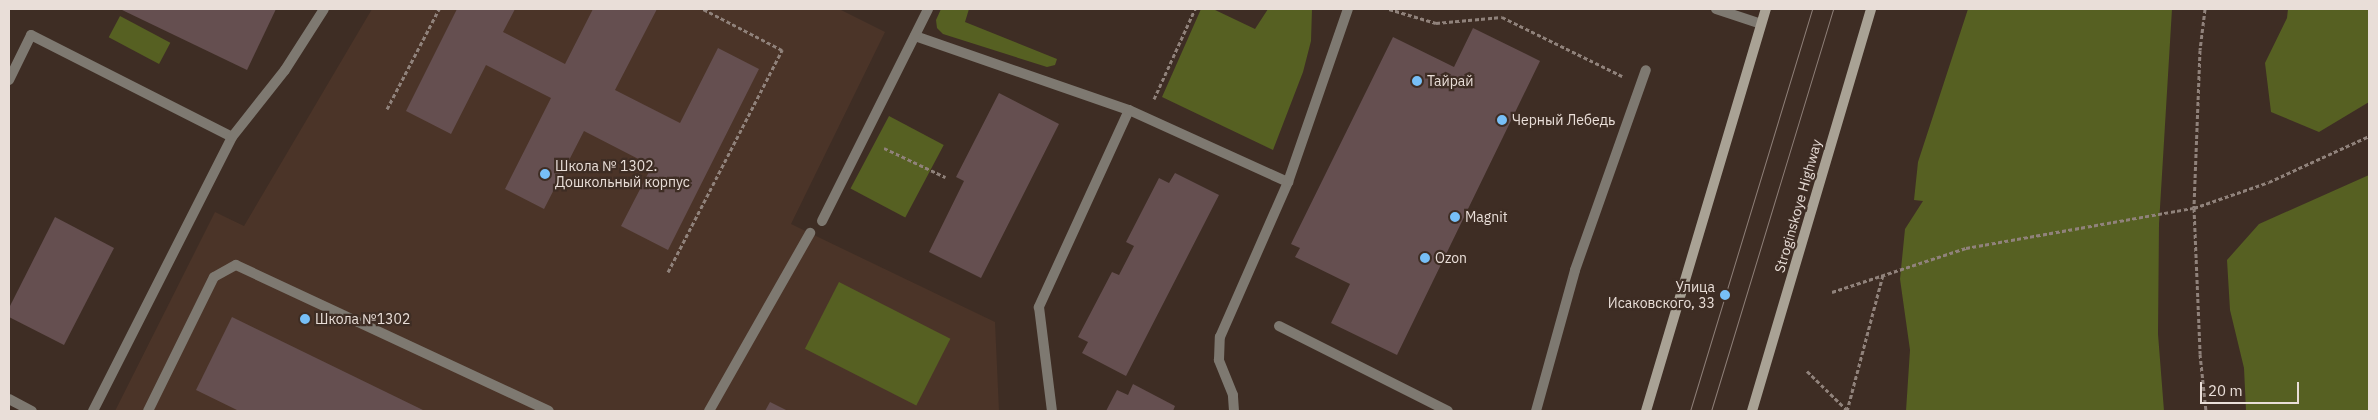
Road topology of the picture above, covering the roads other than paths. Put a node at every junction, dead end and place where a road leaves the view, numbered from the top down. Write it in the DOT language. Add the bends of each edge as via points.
graph roads {
  1 [pos="324,9"];
  2 [pos="928,9"];
  3 [pos="1348,9"];
  4 [pos="1716,9"];
  5 [pos="1766,9"];
  6 [pos="1871,9"];
  7 [pos="1761,24"];
  8 [pos="915,36"];
  9 [pos="1646,70"];
  10 [pos="9,80"];
  11 [pos="1129,110"];
  12 [pos="232,137"];
  13 [pos="1288,182"];
  14 [pos="822,220"];
  15 [pos="810,233"];
  16 [pos="1279,326"];
  17 [pos="9,399"];
  18 [pos="32,411"];
  19 [pos="93,411"];
  20 [pos="148,411"];
  21 [pos="549,411"];
  22 [pos="709,411"];
  23 [pos="1052,411"];
  24 [pos="1234,411"];
  25 [pos="1448,411"];
  26 [pos="1536,411"];
  27 [pos="1646,411"];
  28 [pos="1752,411"];
  1 -- 12 [label="lane" via="285,70"];
  2 -- 8 [label="lane"];
  3 -- 13 [label="lane"];
  4 -- 7 [label="lane"];
  5 -- 7 [label="main road"];
  6 -- 28 [label="main road, Stroginskoye Highway"];
  7 -- 27 [label="main road"];
  8 -- 11 [label="lane"];
  8 -- 14 [label="lane"];
  9 -- 26 [label="lane" via="1575,270"];
  10 -- 12 [label="lane" via="31,35"];
  11 -- 13 [label="lane"];
  11 -- 23 [label="lane" via="1039,307"];
  12 -- 19 [label="lane"];
  13 -- 24 [label="lane" via="1220,337 1219,360 1233,394"];
  15 -- 22 [label="lane"];
  16 -- 25 [label="lane"];
  17 -- 18 [label="lane"];
  20 -- 21 [label="lane" via="214,277 236,265"];
}
